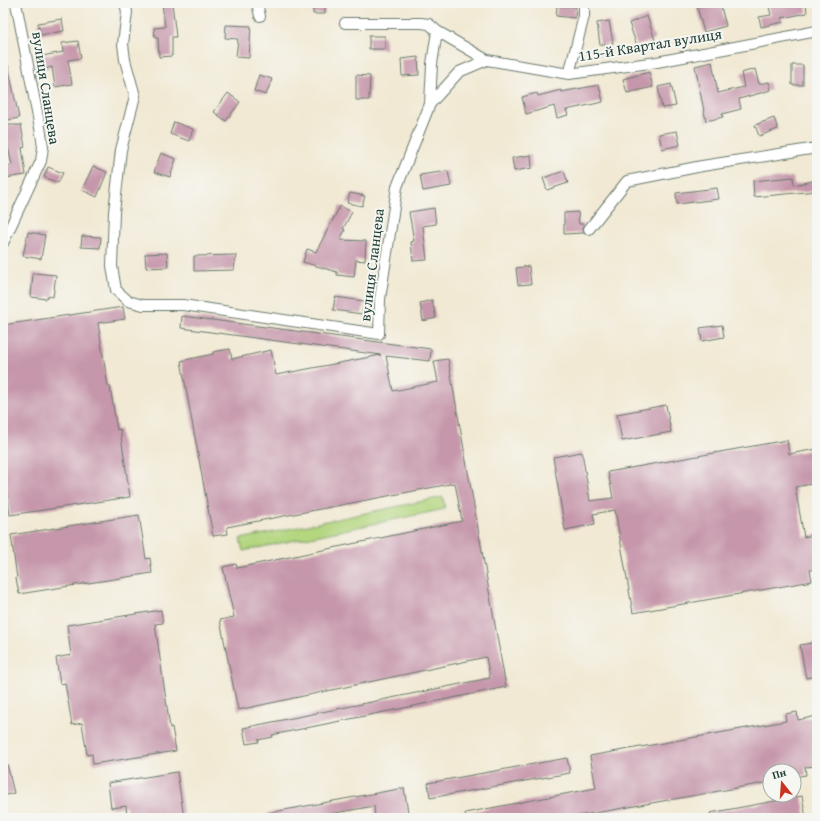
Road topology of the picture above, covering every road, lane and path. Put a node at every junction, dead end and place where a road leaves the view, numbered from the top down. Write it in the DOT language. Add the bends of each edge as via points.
graph roads {
  1 [pos="16,3"];
  2 [pos="125,3"];
  3 [pos="256,3"];
  4 [pos="584,3"];
  5 [pos="260,16"];
  6 [pos="345,23"];
  7 [pos="437,31"];
  8 [pos="817,31"];
  9 [pos="487,60"];
  10 [pos="570,74"];
  11 [pos="430,104"];
  12 [pos="817,148"];
  13 [pos="589,229"];
  14 [pos="3,243"];
  1 -- 14 [label="street, вулиця Сланцева" via="43,147 41,161"];
  2 -- 11 [label="street, вулиця Сланцева" via="125,60 135,96 121,150 114,212 112,266 116,290 128,301 143,305 183,305 379,334 380,299 397,187"];
  3 -- 5 [label="street"];
  4 -- 10 [label="street" via="584,16"];
  6 -- 7 [label="street" via="421,23 429,24"];
  7 -- 9 [label="street, 115-й Квартал вулиця"];
  7 -- 11 [label="street, вулиця Сланцева"];
  8 -- 10 [label="street, 115-й Квартал вулиця" via="656,62"];
  9 -- 10 [label="street, 115-й Квартал вулиця"];
  9 -- 11 [label="street" via="459,72"];
  12 -- 13 [label="street" via="627,181"];
}
